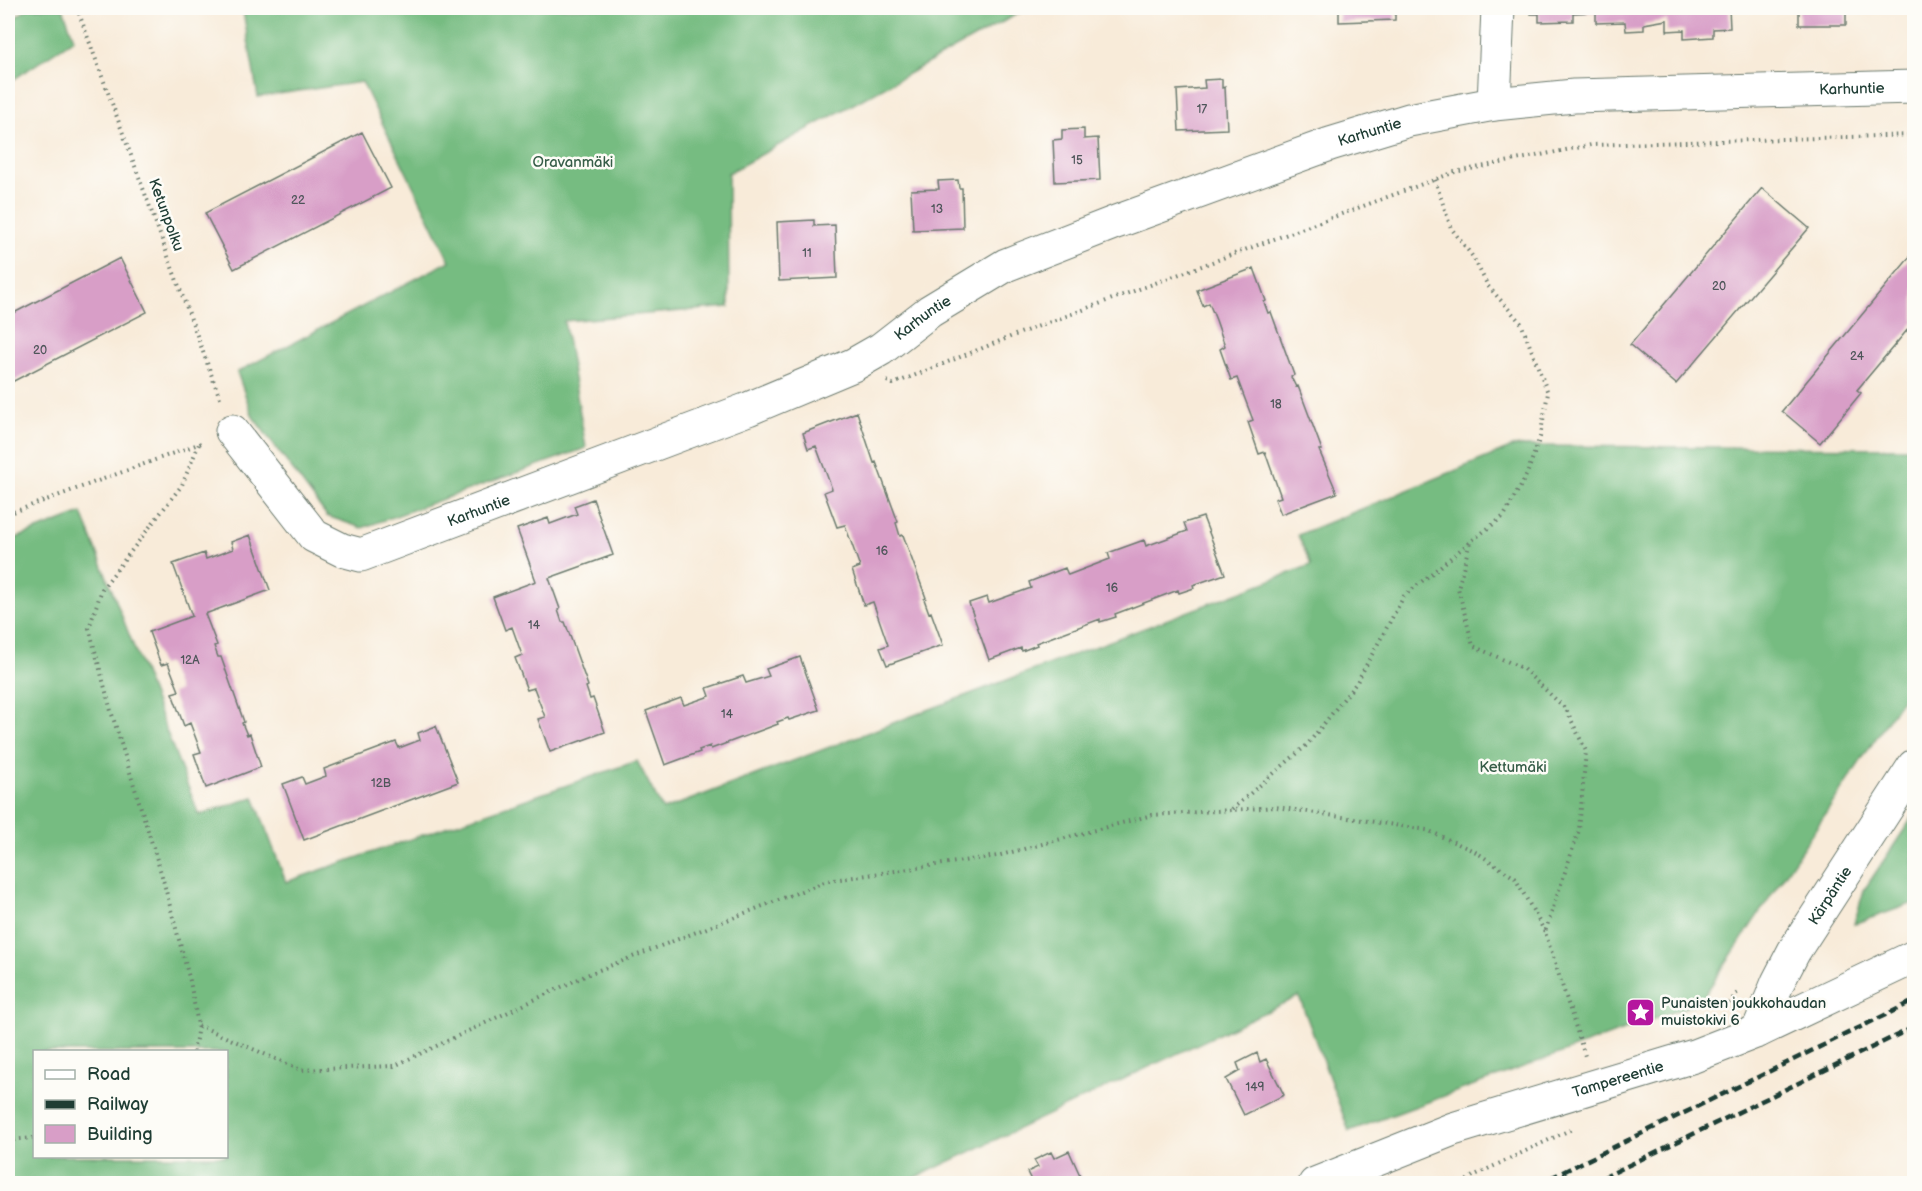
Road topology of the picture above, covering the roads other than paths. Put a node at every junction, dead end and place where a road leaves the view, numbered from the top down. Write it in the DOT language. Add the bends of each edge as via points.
graph roads {
  1 [pos="1498,8"];
  2 [pos="1914,87"];
  3 [pos="1494,104"];
  4 [pos="232,431"];
  5 [pos="1914,766"];
  6 [pos="1914,957"];
  7 [pos="1758,1031"];
  8 [pos="1315,1184"];
  1 -- 3 [label="street"];
  2 -- 3 [label="street, Karhuntie" via="1574,96"];
  3 -- 4 [label="street, Karhuntie" via="1409,120 1330,144 1006,265 930,311 853,365 748,409 361,555 314,536"];
  5 -- 7 [label="street, Kärpäntie" via="1794,951"];
  6 -- 7 [label="street, Tampereentie"];
  7 -- 8 [label="street, Tampereentie" via="1694,1056 1453,1130"];
}
